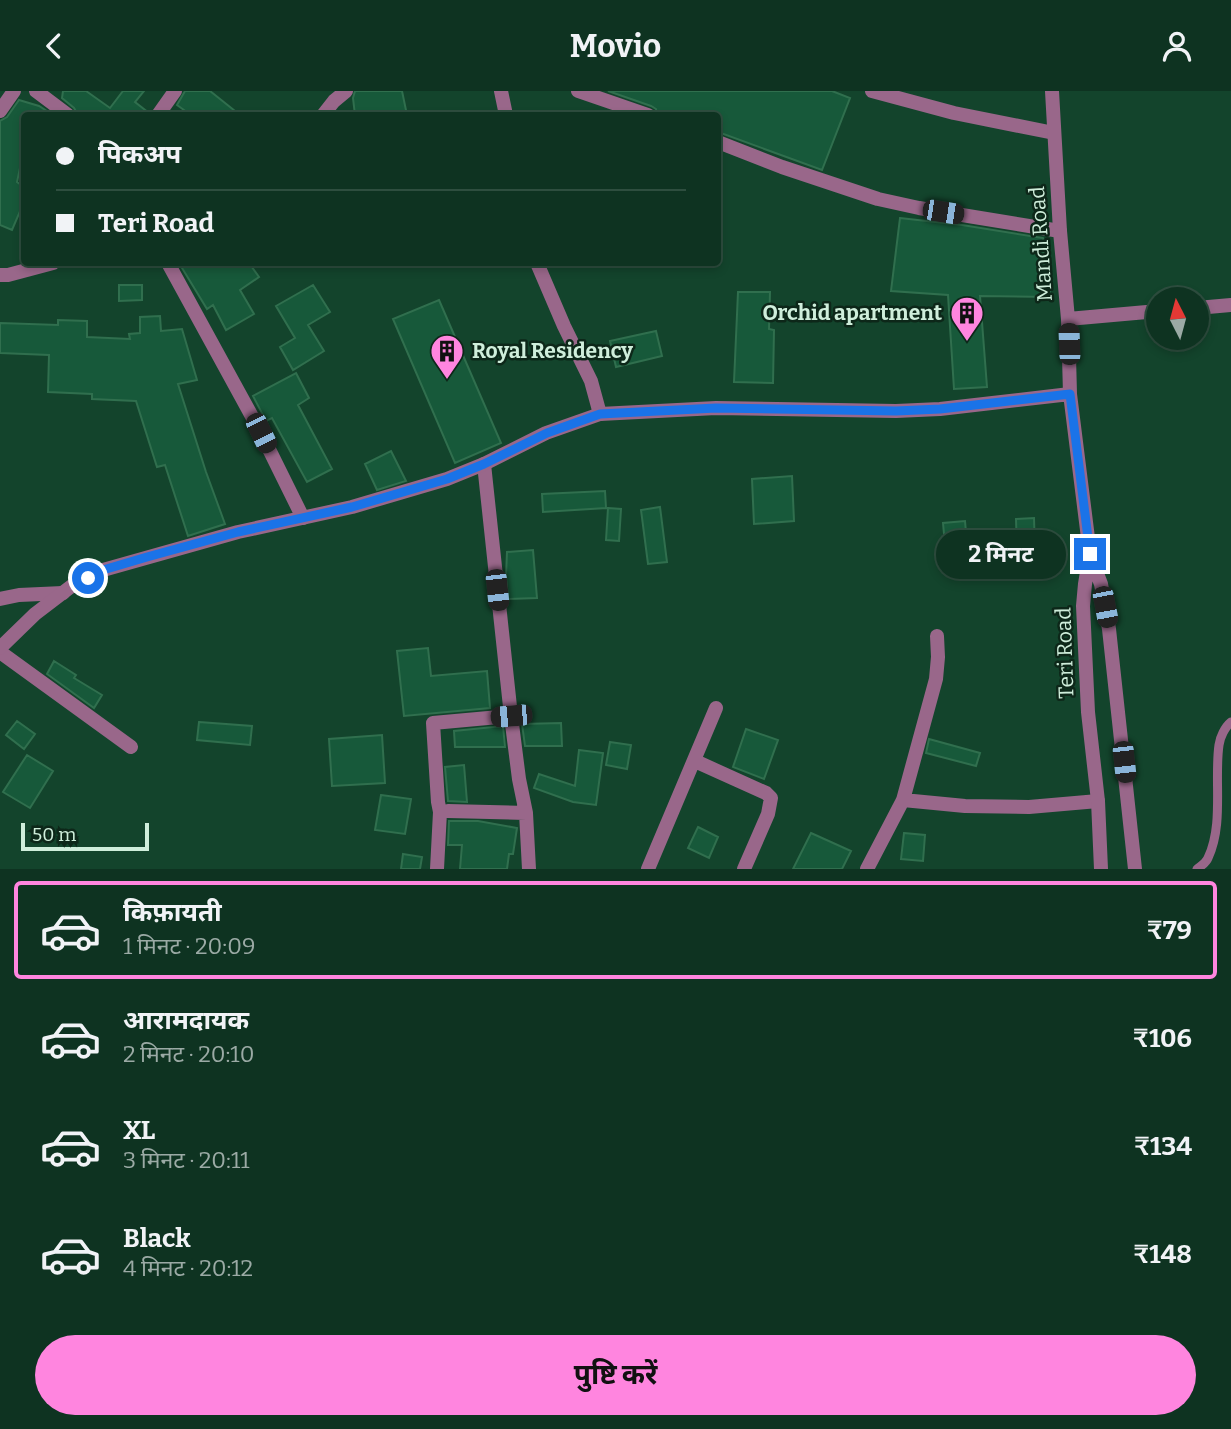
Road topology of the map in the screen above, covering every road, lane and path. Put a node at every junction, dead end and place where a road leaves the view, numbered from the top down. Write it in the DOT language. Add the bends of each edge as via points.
graph roads {
  1 [pos="14,91"];
  2 [pos="36,91"];
  3 [pos="175,91"];
  4 [pos="346,91"];
  5 [pos="501,91"];
  6 [pos="578,91"];
  7 [pos="872,91"];
  8 [pos="1052,91"];
  9 [pos="0,111"];
  10 [pos="64,112"];
  11 [pos="160,112"];
  12 [pos="325,112"];
  13 [pos="505,112"];
  14 [pos="639,112"];
  15 [pos="1054,133"];
  16 [pos="721,143"];
  17 [pos="1060,231"];
  18 [pos="42,266"];
  19 [pos="170,266"];
  20 [pos="538,266"];
  21 [pos="0,275"];
  22 [pos="1231,305"];
  23 [pos="1209,307"];
  24 [pos="1146,312"];
  25 [pos="1068,319"];
  26 [pos="1070,394"];
  27 [pos="600,414"];
  28 [pos="484,464"];
  29 [pos="303,518"];
  30 [pos="1090,554"];
  31 [pos="63,593"];
  32 [pos="0,599"];
  33 [pos="937,636"];
  34 [pos="0,650"];
  35 [pos="716,708"];
  36 [pos="511,716"];
  37 [pos="1231,722"];
  38 [pos="131,747"];
  39 [pos="695,761"];
  40 [pos="903,800"];
  41 [pos="1098,801"];
  42 [pos="448,811"];
  43 [pos="526,813"];
  44 [pos="437,869"];
  45 [pos="530,869"];
  46 [pos="648,869"];
  47 [pos="744,869"];
  48 [pos="867,869"];
  49 [pos="1101,869"];
  50 [pos="1135,869"];
  51 [pos="1197,869"];
  1 -- 9 [label="street"];
  2 -- 10 [label="street"];
  3 -- 11 [label="street"];
  4 -- 12 [label="street"];
  5 -- 13 [label="street"];
  6 -- 14 [label="street"];
  7 -- 15 [label="street"];
  8 -- 15 [label="street, Mandi Road"];
  15 -- 17 [label="street, Mandi Road"];
  16 -- 17 [label="street" via="878,199"];
  17 -- 25 [label="street, Mandi Road"];
  18 -- 21 [label="street"];
  19 -- 29 [label="street"];
  20 -- 27 [label="street" via="591,381"];
  22 -- 23 [label="street"];
  24 -- 25 [label="street"];
  25 -- 26 [label="street, Mandi Road"];
  26 -- 27 [label="street" via="896,411 716,408"];
  26 -- 30 [label="street, Teri Road"];
  27 -- 28 [label="street" via="547,433"];
  28 -- 29 [label="street" via="391,497"];
  28 -- 36 [label="street"];
  29 -- 31 [label="street" via="103,570"];
  30 -- 41 [label="street, Teri Road" via="1083,606"];
  30 -- 50 [label="street" via="1109,629"];
  31 -- 32 [label="street"];
  31 -- 34 [label="street"];
  33 -- 40 [label="street" via="936,680"];
  34 -- 38 [label="street"];
  35 -- 39 [label="street"];
  36 -- 43 [label="street"];
  36 -- 44 [label="street" via="433,723 440,812"];
  37 -- 51 [label="lane" via="1219,742 1213,842 1207,860"];
  39 -- 46 [label="street"];
  39 -- 47 [label="street" via="771,798"];
  40 -- 41 [label="street" via="1029,807"];
  40 -- 48 [label="street"];
  41 -- 49 [label="street, Teri Road"];
  42 -- 43 [label="street"];
  43 -- 45 [label="street"];
}
